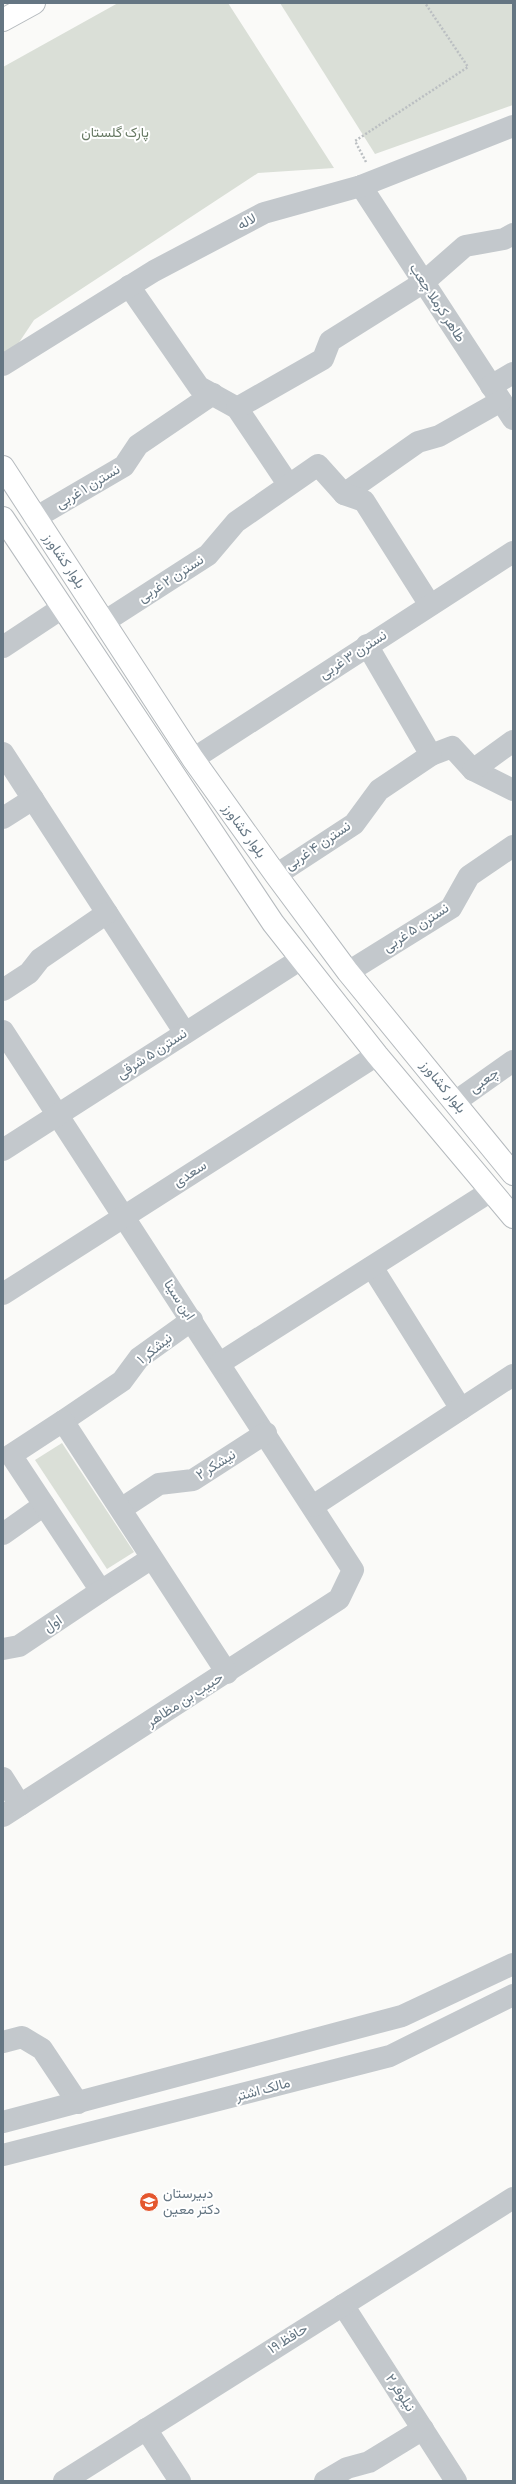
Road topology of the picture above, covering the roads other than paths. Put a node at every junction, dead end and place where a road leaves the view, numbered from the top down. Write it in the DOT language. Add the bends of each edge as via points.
graph roads {
  1 [pos="34,3"];
  2 [pos="3,20"];
  3 [pos="513,126"];
  4 [pos="368,184"];
  5 [pos="513,234"];
  6 [pos="424,282"];
  7 [pos="129,286"];
  8 [pos="3,365"];
  9 [pos="513,373"];
  10 [pos="496,393"];
  11 [pos="213,394"];
  12 [pos="237,408"];
  13 [pos="513,419"];
  14 [pos="3,467"];
  15 [pos="288,484"];
  16 [pos="344,494"];
  17 [pos="3,518"];
  18 [pos="35,518"];
  19 [pos="513,552"];
  20 [pos="430,605"];
  21 [pos="62,608"];
  22 [pos="104,622"];
  23 [pos="367,645"];
  24 [pos="3,647"];
  25 [pos="513,741"];
  26 [pos="3,753"];
  27 [pos="431,755"];
  28 [pos="193,759"];
  29 [pos="473,770"];
  30 [pos="513,790"];
  31 [pos="33,799"];
  32 [pos="3,818"];
  33 [pos="513,846"];
  34 [pos="276,875"];
  35 [pos="107,914"];
  36 [pos="301,959"];
  37 [pos="348,972"];
  38 [pos="3,990"];
  39 [pos="3,1031"];
  40 [pos="185,1033"];
  41 [pos="377,1055"];
  42 [pos="513,1060"];
  43 [pos="456,1102"];
  44 [pos="57,1115"];
  45 [pos="3,1150"];
  46 [pos="513,1174"];
  47 [pos="491,1191"];
  48 [pos="124,1216"];
  49 [pos="513,1217"];
  50 [pos="372,1267"];
  51 [pos="3,1294"];
  52 [pos="192,1320"];
  53 [pos="220,1363"];
  54 [pos="513,1375"];
  55 [pos="461,1409"];
  56 [pos="63,1421"];
  57 [pos="266,1433"];
  58 [pos="7,1449"];
  59 [pos="44,1505"];
  60 [pos="313,1506"];
  61 [pos="121,1509"];
  62 [pos="3,1534"];
  63 [pos="152,1558"];
  64 [pos="353,1570"];
  65 [pos="100,1591"];
  66 [pos="3,1649"];
  67 [pos="227,1673"];
  68 [pos="3,1778"];
  69 [pos="12,1811"];
  70 [pos="513,1964"];
  71 [pos="513,1995"];
  72 [pos="3,2042"];
  73 [pos="78,2103"];
  74 [pos="3,2122"];
  75 [pos="3,2155"];
  76 [pos="513,2198"];
  77 [pos="343,2305"];
  78 [pos="146,2429"];
  79 [pos="423,2429"];
  80 [pos="64,2481"];
  81 [pos="180,2481"];
  82 [pos="325,2481"];
  83 [pos="456,2481"];
  1 -- 2 [label="main road"];
  3 -- 4 [label="street, لاله"];
  4 -- 6 [label="street, طاهر کرملا چعب"];
  4 -- 7 [label="street, لاله" via="264,213"];
  5 -- 6 [label="street" via="504,239 465,246"];
  6 -- 10 [label="street, طاهر کرملا چعب"];
  6 -- 12 [label="street" via="330,341 323,359"];
  7 -- 8 [label="street, لاله"];
  7 -- 11 [label="street" via="199,387"];
  9 -- 10 [label="street"];
  10 -- 13 [label="street, طاهر کرملا چعب"];
  10 -- 16 [label="street" via="439,436 418,442"];
  11 -- 12 [label="street"];
  11 -- 18 [label="street, نسترن ۱ غربی" via="138,445 124,466"];
  12 -- 15 [label="street"];
  14 -- 18 [label="main road, بلوار کشاورز"];
  15 -- 16 [label="street, نسترن ۲ غربی" via="318,465"];
  15 -- 22 [label="street, نسترن ۲ غربی" via="236,522 208,555"];
  16 -- 20 [label="street" via="364,501"];
  17 -- 21 [label="main road, بلوار کشاورز"];
  18 -- 22 [label="main road, بلوار کشاورز"];
  19 -- 20 [label="street, نسترن ۳ غربی"];
  20 -- 23 [label="street, نسترن ۳ غربی"];
  21 -- 24 [label="street"];
  21 -- 36 [label="main road, بلوار کشاورز" via="273,923"];
  22 -- 28 [label="main road, بلوار کشاورز"];
  23 -- 27 [label="street"];
  23 -- 28 [label="street, نسترن ۳ غربی"];
  25 -- 29 [label="street"];
  26 -- 31 [label="street"];
  27 -- 29 [label="street, نسترن ۴ غربی" via="452,747"];
  27 -- 34 [label="street, نسترن ۴ غربی" via="379,790 354,824"];
  28 -- 34 [label="main road, بلوار کشاورز"];
  29 -- 30 [label="street"];
  31 -- 32 [label="street"];
  31 -- 35 [label="street"];
  33 -- 37 [label="street, نسترن ۵ غربی" via="469,876 450,908"];
  34 -- 37 [label="main road, بلوار کشاورز"];
  35 -- 38 [label="street" via="40,959 29,973"];
  35 -- 40 [label="street"];
  36 -- 40 [label="street, نسترن ۵ شرقی"];
  36 -- 41 [label="main road, بلوار کشاورز"];
  37 -- 43 [label="main road, بلوار کشاورز"];
  39 -- 44 [label="street, ابن سینا"];
  40 -- 44 [label="street, نسترن ۵ شرقی"];
  41 -- 47 [label="main road, بلوار کشاورز"];
  41 -- 48 [label="street, سعدی"];
  42 -- 43 [label="street, چعبی"];
  43 -- 46 [label="main road, بلوار کشاورز"];
  44 -- 45 [label="street, نسترن ۵ شرقی"];
  44 -- 48 [label="street, ابن سینا"];
  47 -- 49 [label="main road, بلوار کشاورز"];
  47 -- 50 [label="street"];
  48 -- 51 [label="street, سعدی"];
  48 -- 52 [label="street, ابن سینا"];
  50 -- 53 [label="street"];
  50 -- 55 [label="street"];
  52 -- 53 [label="street, ابن سینا"];
  52 -- 56 [label="street, نیشکر ۱" via="140,1358 122,1381"];
  53 -- 57 [label="street, ابن سینا"];
  54 -- 55 [label="street"];
  55 -- 60 [label="street"];
  56 -- 58 [label="street, نیشکر ۱"];
  56 -- 61 [label="street"];
  57 -- 60 [label="street, ابن سینا"];
  57 -- 61 [label="street, نیشکر ۲" via="193,1480 159,1484"];
  58 -- 59 [label="street"];
  59 -- 62 [label="street"];
  59 -- 65 [label="street"];
  60 -- 64 [label="street, ابن سینا"];
  61 -- 63 [label="street"];
  63 -- 65 [label="street, اول"];
  63 -- 67 [label="street"];
  64 -- 67 [label="street, حبیب بن مظاهر" via="339,1599"];
  65 -- 66 [label="street, اول" via="19,1646"];
  67 -- 69 [label="street, حبیب بن مظاهر"];
  68 -- 69 [label="street"];
  70 -- 73 [label="street" via="402,2016"];
  71 -- 75 [label="street, مالک اشتر" via="390,2056"];
  72 -- 73 [label="street" via="22,2037 42,2049"];
  73 -- 74 [label="street"];
  76 -- 77 [label="street, حافظ ۱۹"];
  77 -- 78 [label="street, حافظ ۱۹"];
  77 -- 79 [label="street, نیلوفر ۲"];
  78 -- 80 [label="street, حافظ ۱۹"];
  78 -- 81 [label="street"];
  79 -- 82 [label="street" via="369,2462 347,2468"];
  79 -- 83 [label="street, نیلوفر ۲"];
}
